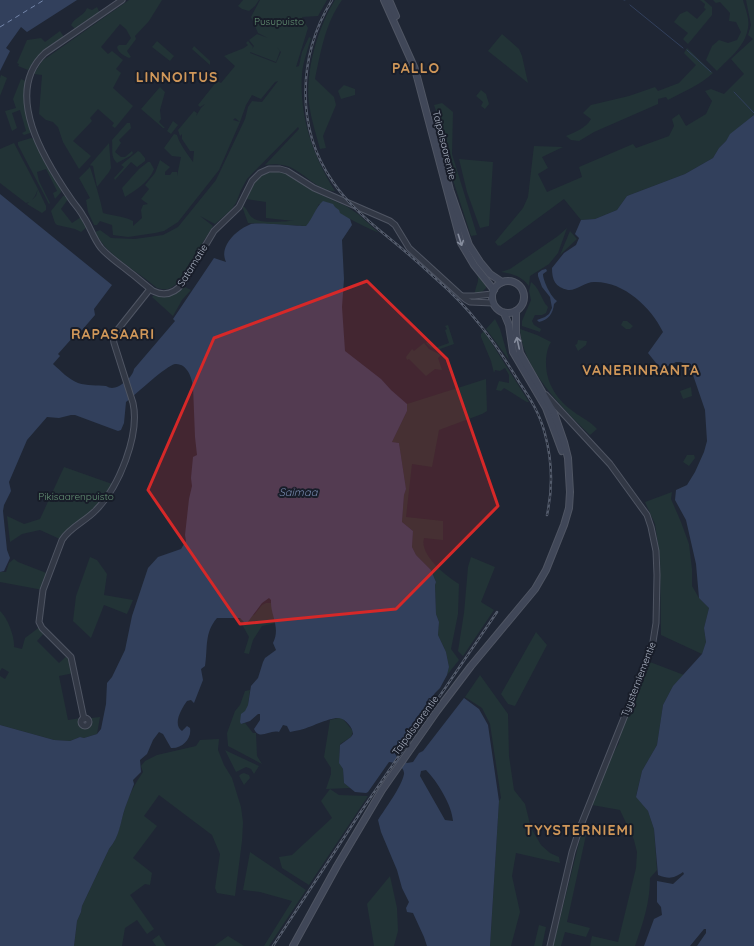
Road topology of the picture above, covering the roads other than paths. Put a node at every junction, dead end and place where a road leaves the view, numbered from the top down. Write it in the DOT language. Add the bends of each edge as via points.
graph roads {
  1 [pos="122,0"];
  2 [pos="384,0"];
  3 [pos="389,0"];
  4 [pos="502,282"];
  5 [pos="150,289"];
  6 [pos="493,292"];
  7 [pos="461,296"];
  8 [pos="493,303"];
  9 [pos="516,311"];
  10 [pos="504,313"];
  11 [pos="538,385"];
  12 [pos="546,408"];
  13 [pos="554,413"];
  14 [pos="575,427"];
  15 [pos="564,525"];
  16 [pos="84,719"];
  17 [pos="293,946"];
  18 [pos="550,946"];
  1 -- 5 [label="street, Satamatie" via="40,58 28,79 27,102 32,128 42,151 83,215 95,241"];
  2 -- 6 [label="main road, Taipalsaarentie, one-way" via="415,69 461,243"];
  3 -- 4 [label="main road, Taipalsaarentie" via="418,68 450,190 469,245 490,274"];
  4 -- 6 [label="main road"];
  4 -- 9 [label="main road" via="517,284 523,293 523,303"];
  5 -- 7 [label="street, Satamatie" via="156,293 166,294 179,288 214,231 239,207 256,175 269,169 280,169 288,171 314,188 390,221 409,248"];
  5 -- 16 [label="street" via="113,337 133,403 135,421 124,468 96,511 66,534 43,590 39,622 71,657"];
  6 -- 7 [label="street"];
  6 -- 8 [label="main road"];
  7 -- 8 [label="street, Satamatie" via="470,302"];
  8 -- 10 [label="main road"];
  9 -- 10 [label="main road"];
  11 -- 9 [label="main road, Taipalsaarentie, one-way" via="520,353 516,333"];
  10 -- 12 [label="main road, Taipalsaarentie" via="513,352"];
  11 -- 13 [label="main road, Taipalsaarentie"];
  11 -- 14 [label="street, Tyysterniementie"];
  12 -- 13 [label="street, Tyysterniementie"];
  12 -- 15 [label="main road, Taipalsaarentie" via="564,460 568,491"];
  13 -- 14 [label="street, Tyysterniementie"];
  13 -- 15 [label="main road, Taipalsaarentie" via="564,442 569,470 569,508"];
  14 -- 18 [label="street, Tyysterniementie" via="603,455 649,521 656,551 656,623 652,648 579,830"];
  15 -- 17 [label="main road, Taipalsaarentie" via="546,570 535,589 471,666 405,755 348,846"];
}
